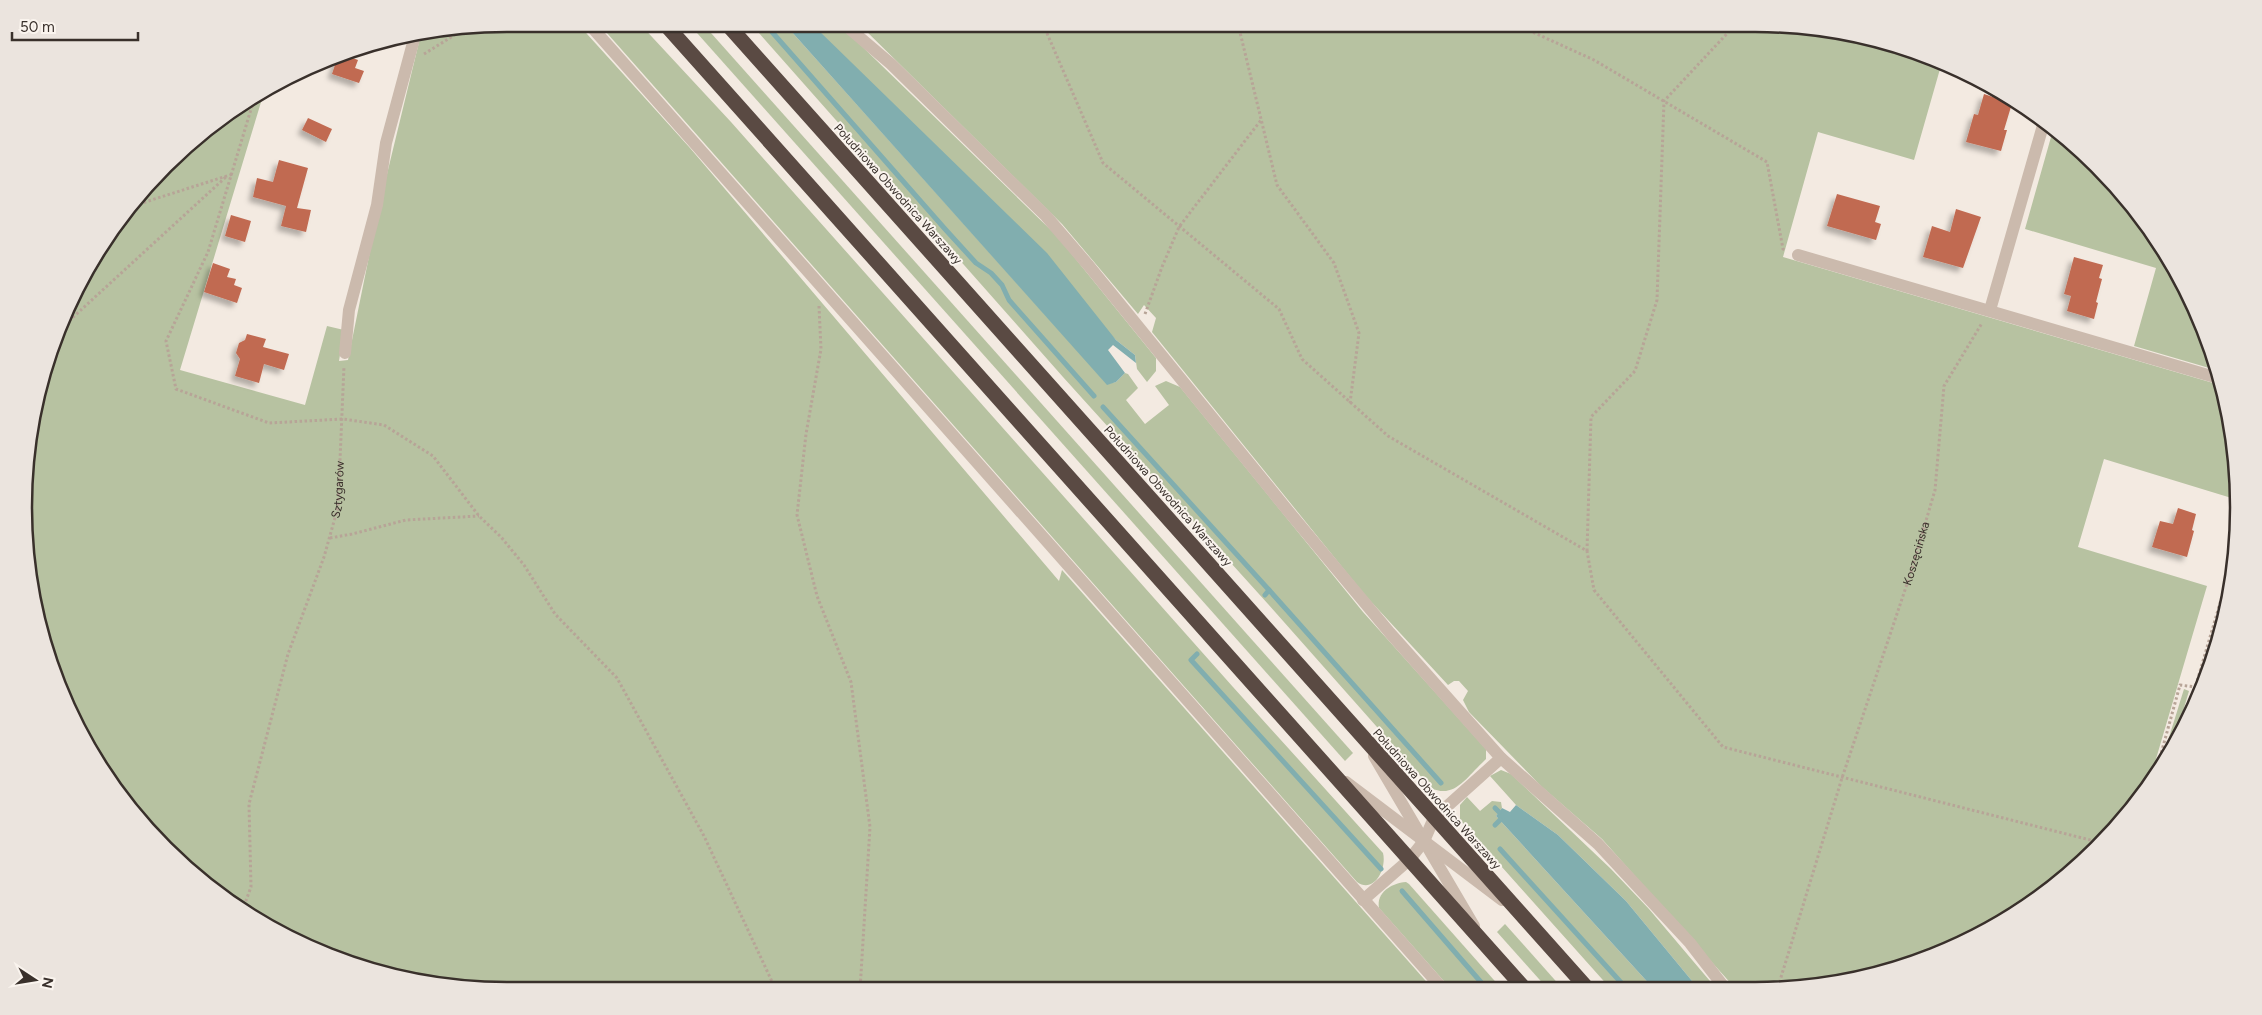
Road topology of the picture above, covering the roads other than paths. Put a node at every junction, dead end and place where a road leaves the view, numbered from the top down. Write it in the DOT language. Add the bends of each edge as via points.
graph roads {
  1 [pos="596,32"];
  2 [pos="672,32"];
  3 [pos="734,32"];
  4 [pos="853,32"];
  5 [pos="413,42"];
  6 [pos="2042,130"];
  7 [pos="1798,255"];
  8 [pos="1990,310"];
  9 [pos="345,353"];
  10 [pos="2210,376"];
  11 [pos="1365,741"];
  12 [pos="1501,758"];
  13 [pos="1332,772"];
  14 [pos="1434,818"];
  15 [pos="1424,841"];
  16 [pos="1410,859"];
  17 [pos="1363,900"];
  18 [pos="1518,911"];
  19 [pos="1485,943"];
  20 [pos="1437,982"];
  21 [pos="1519,982"];
  22 [pos="1582,982"];
  23 [pos="1720,982"];
  1 -- 17 [label="street"];
  2 -- 13 [label="highway"];
  3 -- 11 [label="highway, Południowa Obwodnica Warszawy"];
  4 -- 12 [label="street" via="891,64 1046,216 1390,633"];
  5 -- 9 [label="street" via="386,143 377,205 349,310"];
  6 -- 8 [label="street"];
  7 -- 8 [label="street"];
  8 -- 10 [label="street"];
  11 -- 14 [label="highway, Południowa Obwodnica Warszawy"];
  11 -- 15 [label="street"];
  12 -- 14 [label="street"];
  12 -- 23 [label="street" via="1598,844 1690,943"];
  13 -- 15 [label="street"];
  13 -- 16 [label="highway"];
  14 -- 15 [label="street"];
  14 -- 18 [label="highway, Południowa Obwodnica Warszawy"];
  15 -- 16 [label="street"];
  15 -- 18 [label="street"];
  15 -- 19 [label="street"];
  16 -- 17 [label="street"];
  16 -- 19 [label="highway"];
  17 -- 20 [label="street"];
  18 -- 22 [label="highway, Południowa Obwodnica Warszawy"];
  19 -- 21 [label="highway"];
}
